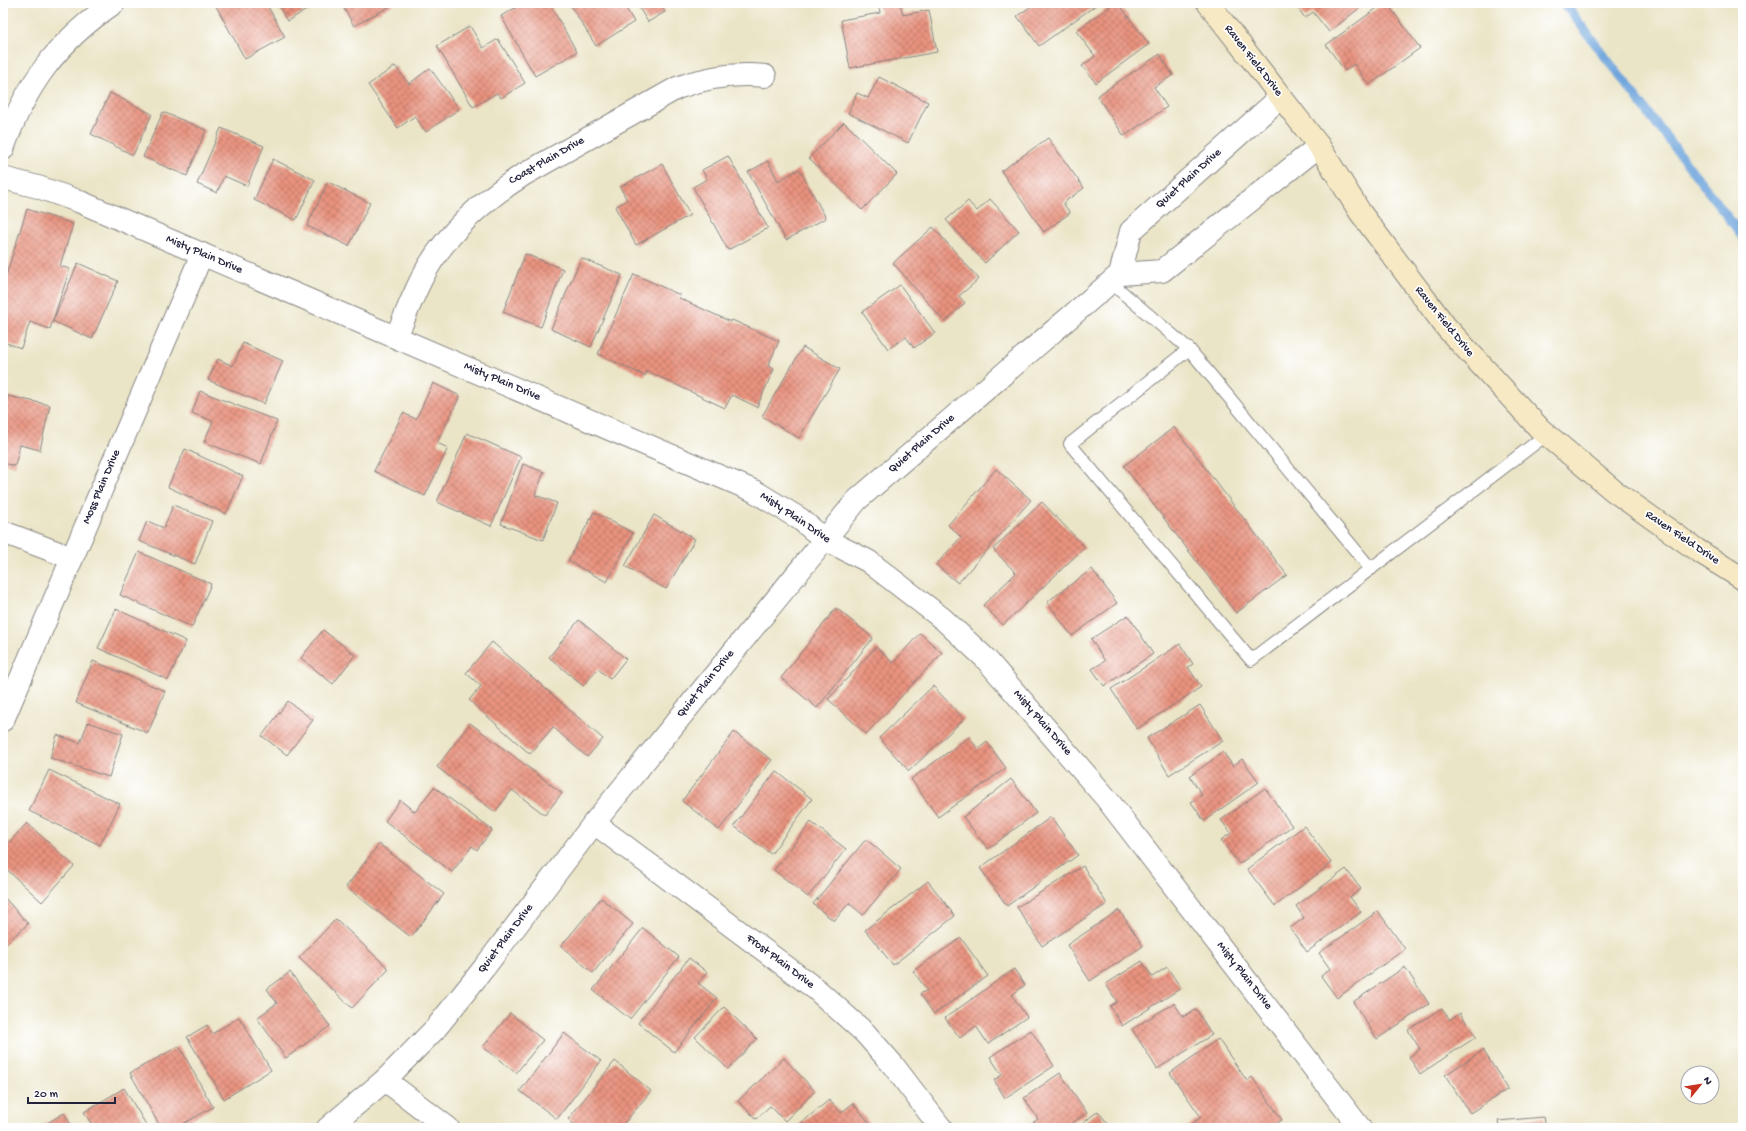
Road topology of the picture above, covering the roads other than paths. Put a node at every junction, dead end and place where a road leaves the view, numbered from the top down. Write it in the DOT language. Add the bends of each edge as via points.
graph roads {
  1 [pos="114,3"];
  2 [pos="1208,3"];
  3 [pos="765,76"];
  4 [pos="1281,97"];
  5 [pos="1319,146"];
  6 [pos="3,149"];
  7 [pos="3,178"];
  8 [pos="202,254"];
  9 [pos="1115,278"];
  10 [pos="396,337"];
  11 [pos="1189,349"];
  12 [pos="1546,435"];
  13 [pos="3,532"];
  14 [pos="824,539"];
  15 [pos="72,558"];
  16 [pos="1371,569"];
  17 [pos="1743,579"];
  18 [pos="3,720"];
  19 [pos="594,822"];
  20 [pos="385,1080"];
  21 [pos="328,1128"];
  22 [pos="448,1128"];
  23 [pos="941,1128"];
  24 [pos="1360,1128"];
  1 -- 6 [label="street" via="75,33 38,75 12,123"];
  2 -- 4 [label="street, Raven Field Drive"];
  3 -- 10 [label="street, Coast Plain Drive" via="727,75 677,88 499,190 455,230 438,252 423,276"];
  4 -- 5 [label="street, Raven Field Drive"];
  4 -- 9 [label="street, Quiet Plain Drive" via="1130,231"];
  5 -- 9 [label="street" via="1162,271"];
  5 -- 12 [label="street, Raven Field Drive" via="1360,212 1446,327"];
  7 -- 8 [label="street, Misty Plain Drive" via="78,201"];
  8 -- 10 [label="street, Misty Plain Drive"];
  8 -- 15 [label="street, Moss Plain Drive"];
  9 -- 11 [label="lane"];
  9 -- 14 [label="street, Quiet Plain Drive" via="857,500"];
  10 -- 14 [label="street, Misty Plain Drive" via="754,491 800,519"];
  11 -- 16 [label="lane"];
  11 -- 16 [label="lane" via="1070,444 1251,660"];
  12 -- 16 [label="lane"];
  12 -- 17 [label="street, Raven Field Drive" via="1614,491"];
  13 -- 15 [label="street"];
  14 -- 19 [label="street, Quiet Plain Drive"];
  14 -- 24 [label="street, Misty Plain Drive" via="868,561 943,619 985,658 1106,798"];
  15 -- 18 [label="street, Moss Plain Drive"];
  19 -- 20 [label="street, Quiet Plain Drive" via="436,1028"];
  19 -- 23 [label="street, Frost Plain Drive" via="817,990 866,1033"];
  20 -- 21 [label="street, Quiet Plain Drive"];
  20 -- 22 [label="street"];
}
